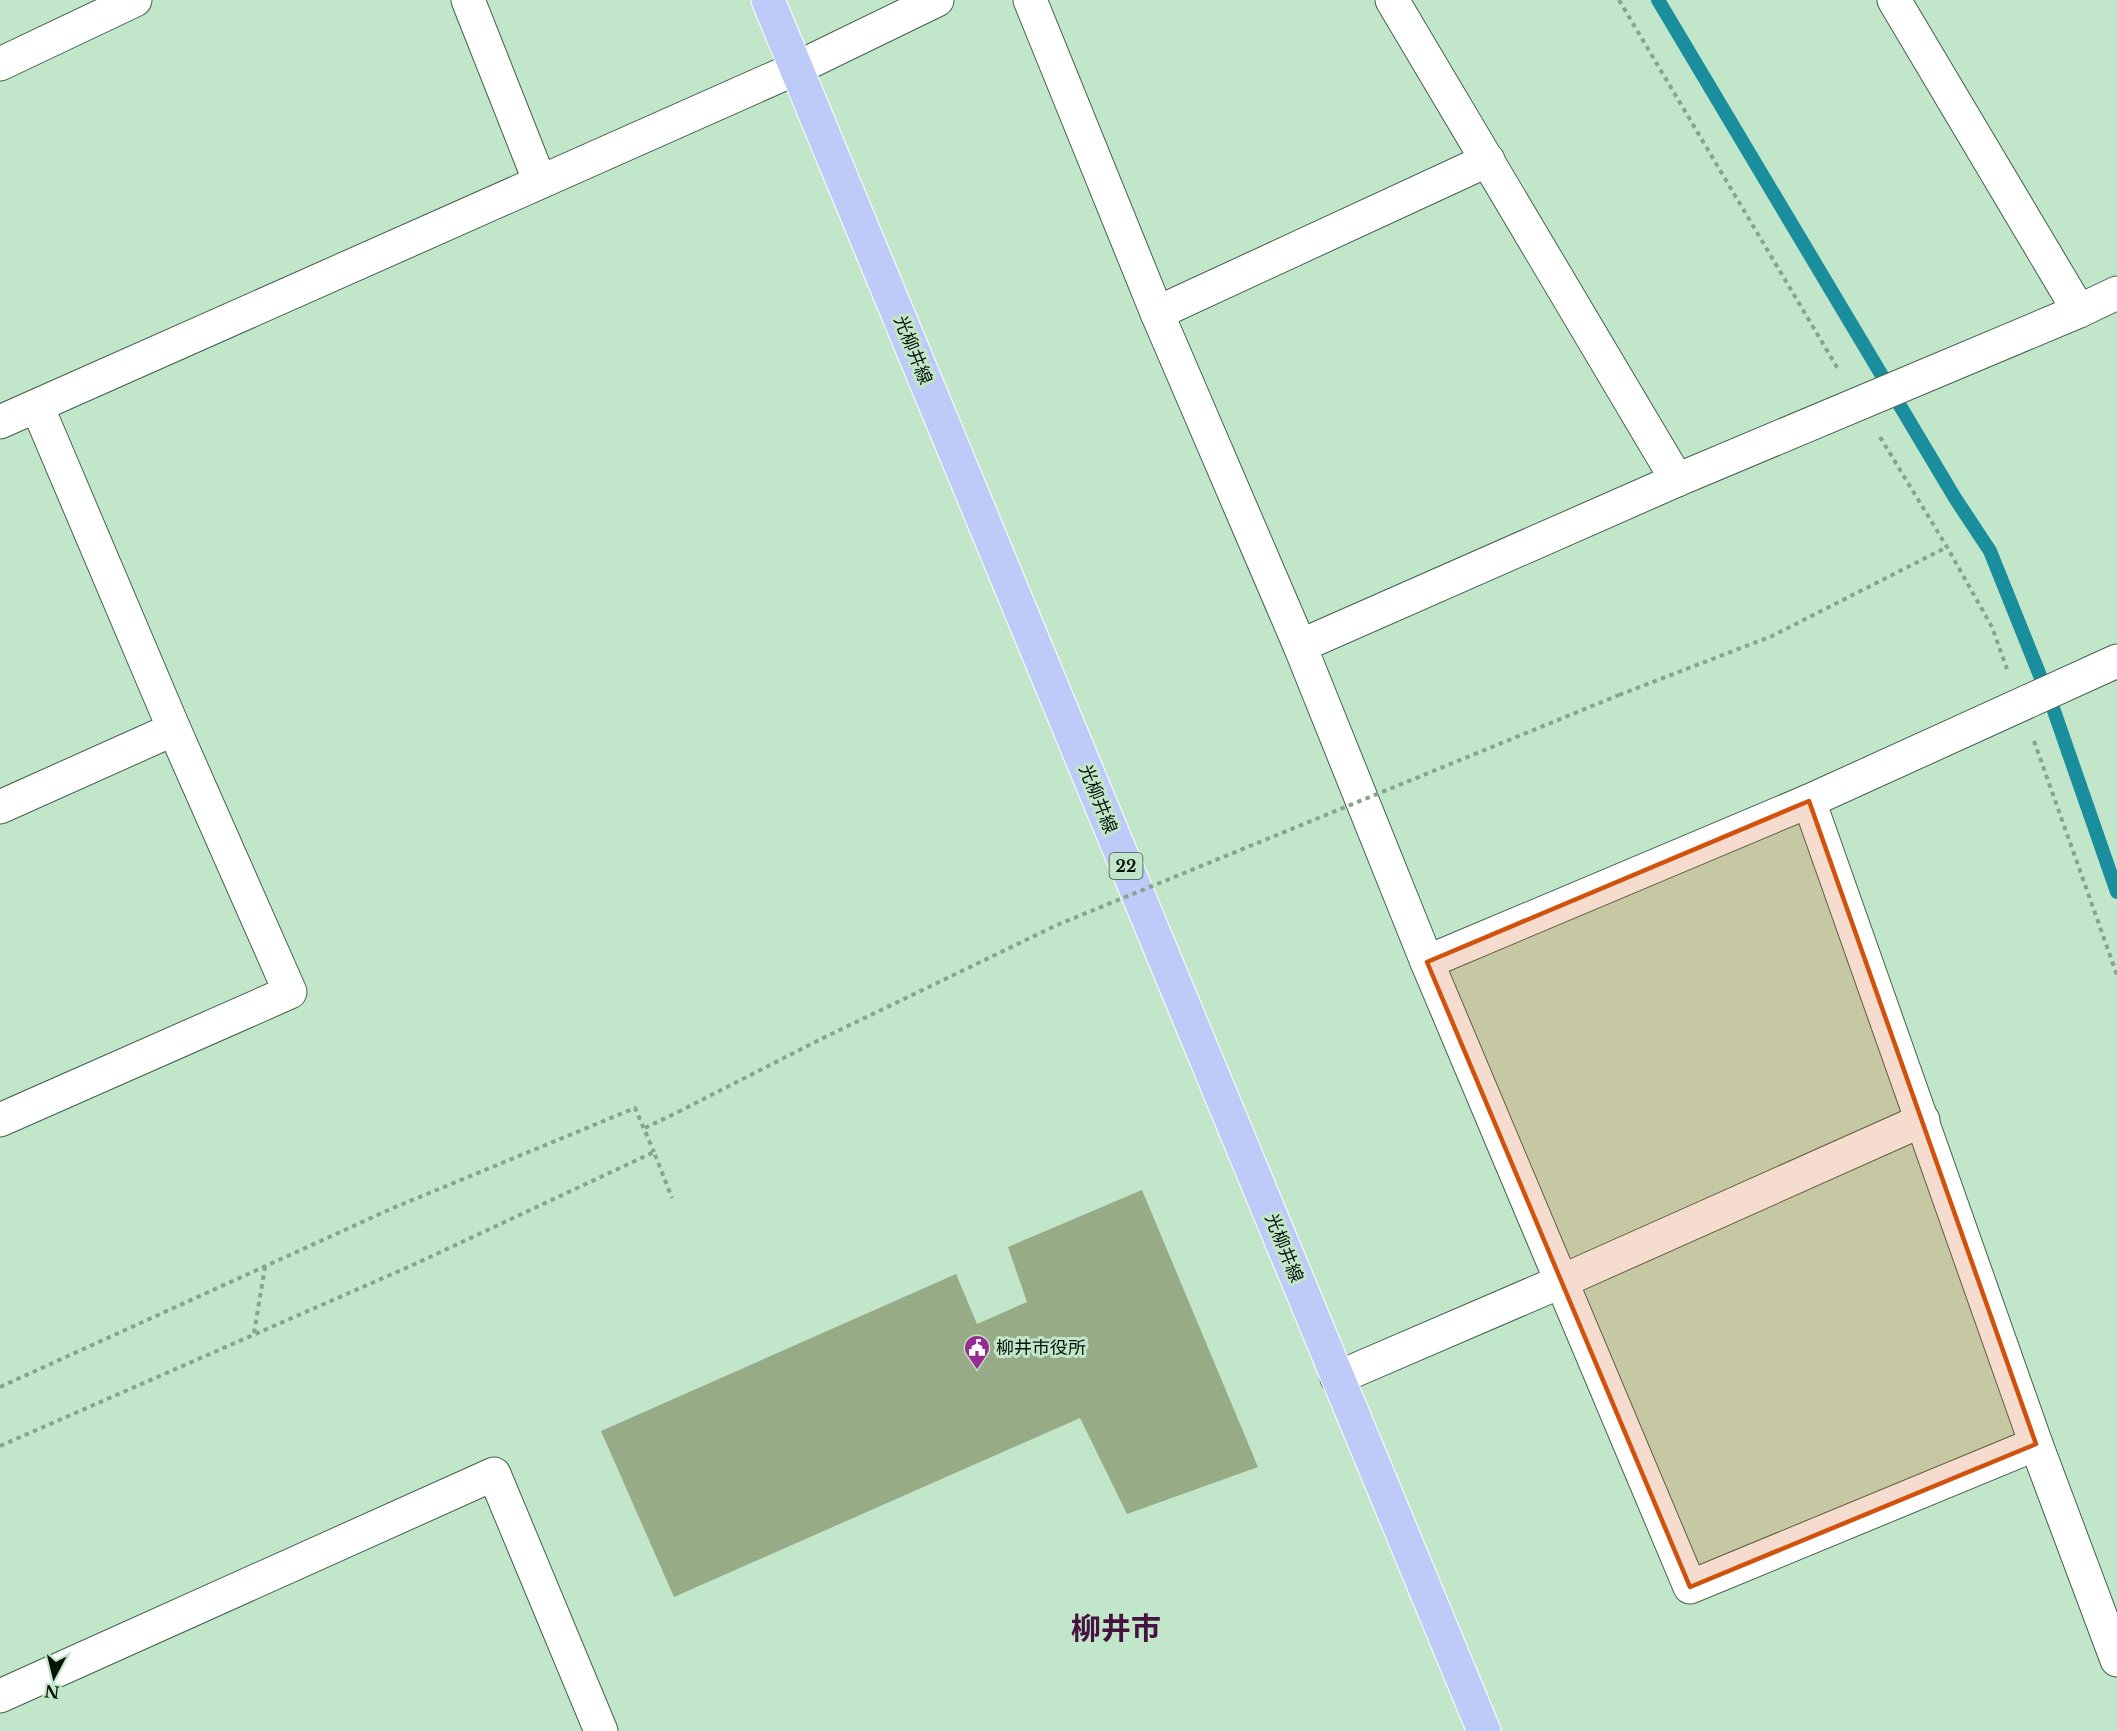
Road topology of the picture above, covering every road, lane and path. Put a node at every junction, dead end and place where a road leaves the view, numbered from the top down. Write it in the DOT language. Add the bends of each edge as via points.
graph roads {
  1 [pos="135,0"];
  2 [pos="468,0"];
  3 [pos="768,0"];
  4 [pos="936,0"];
  5 [pos="1030,0"];
  6 [pos="1392,0"];
  7 [pos="1619,0"];
  8 [pos="1894,0"];
  9 [pos="0,63"];
  10 [pos="797,68"];
  11 [pos="1488,160"];
  12 [pos="540,182"];
  13 [pos="2117,293"];
  14 [pos="2079,311"];
  15 [pos="1157,313"];
  16 [pos="1859,404"];
  17 [pos="37,406"];
  18 [pos="0,422"];
  19 [pos="1677,480"];
  20 [pos="1947,547"];
  21 [pos="1300,646"];
  22 [pos="2117,661"];
  23 [pos="2021,705"];
  24 [pos="174,729"];
  25 [pos="1809,801"];
  26 [pos="0,807"];
  27 [pos="1427,962"];
  28 [pos="2117,975"];
  29 [pos="0,1120"];
  30 [pos="1923,1120"];
  31 [pos="645,1128"];
  32 [pos="654,1152"];
  33 [pos="672,1197"];
  34 [pos="265,1266"];
  35 [pos="1560,1282"];
  36 [pos="254,1334"];
  37 [pos="1337,1378"];
  38 [pos="0,1387"];
  39 [pos="2036,1444"];
  40 [pos="0,1446"];
  41 [pos="2117,1660"];
  42 [pos="0,1695"];
  43 [pos="601,1731"];
  44 [pos="1484,1731"];
  1 -- 9 [label="street"];
  2 -- 12 [label="street"];
  3 -- 10 [label="main road, 光柳井線 / 22"];
  4 -- 10 [label="street"];
  5 -- 15 [label="street"];
  6 -- 11 [label="street"];
  7 -- 16 [label="path"];
  8 -- 14 [label="street"];
  10 -- 12 [label="street"];
  10 -- 37 [label="main road, 光柳井線 / 22"];
  11 -- 15 [label="street"];
  11 -- 19 [label="street"];
  12 -- 17 [label="street"];
  13 -- 14 [label="street"];
  14 -- 16 [label="street"];
  15 -- 21 [label="street"];
  16 -- 19 [label="street"];
  16 -- 20 [label="path"];
  17 -- 18 [label="street"];
  17 -- 24 [label="street"];
  19 -- 21 [label="street"];
  20 -- 23 [label="path" via="1992,627"];
  20 -- 31 [label="path, bridge" via="1772,636 1057,925"];
  21 -- 27 [label="street"];
  22 -- 23 [label="street"];
  23 -- 25 [label="street"];
  23 -- 28 [label="path"];
  24 -- 26 [label="street"];
  24 -- 29 [label="street" via="290,992"];
  25 -- 27 [label="street"];
  25 -- 30 [label="street"];
  27 -- 35 [label="street"];
  30 -- 35 [label="street"];
  30 -- 39 [label="street"];
  31 -- 32 [label="path"];
  31 -- 34 [label="path" via="634,1108"];
  32 -- 33 [label="path"];
  32 -- 36 [label="path"];
  34 -- 36 [label="path"];
  34 -- 38 [label="path"];
  35 -- 37 [label="street"];
  35 -- 39 [label="street" via="1690,1587"];
  36 -- 40 [label="path"];
  37 -- 44 [label="main road, 光柳井線 / 22"];
  39 -- 41 [label="street"];
  42 -- 43 [label="street" via="494,1474"];
}
